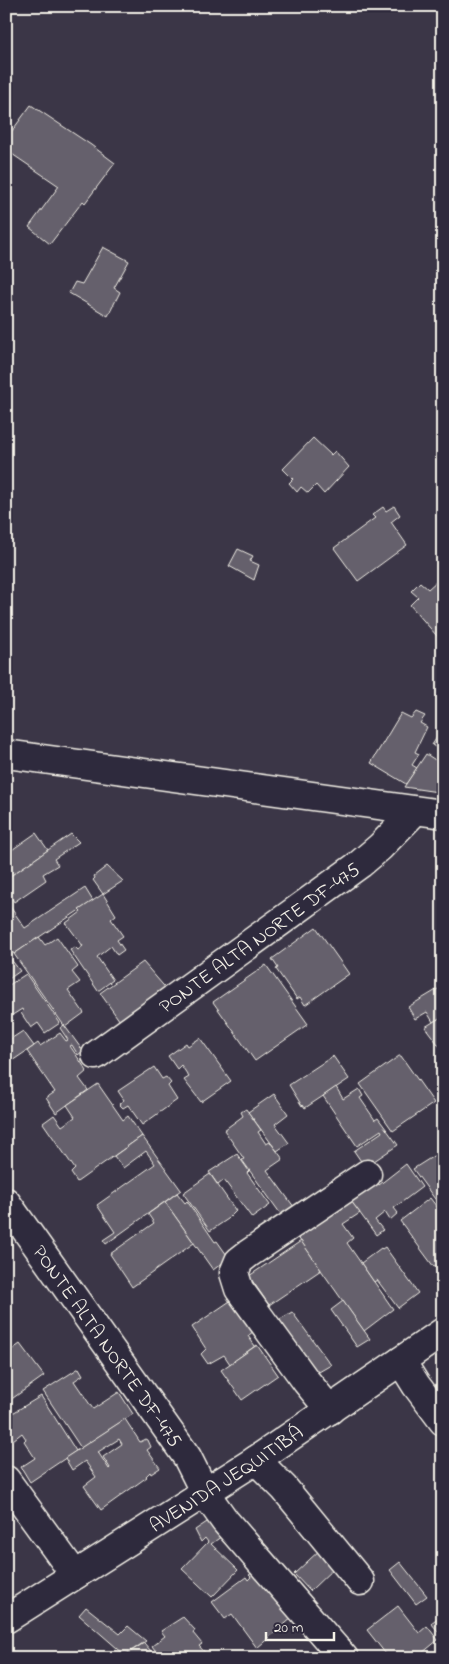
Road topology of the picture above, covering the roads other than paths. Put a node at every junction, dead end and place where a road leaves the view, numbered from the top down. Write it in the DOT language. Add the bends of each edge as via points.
graph roads {
  1 [pos="6,754"];
  2 [pos="415,811"];
  3 [pos="443,814"];
  4 [pos="96,1055"];
  5 [pos="367,1174"];
  6 [pos="6,1202"];
  7 [pos="443,1332"];
  8 [pos="401,1362"];
  9 [pos="330,1410"];
  10 [pos="443,1421"];
  11 [pos="256,1460"];
  12 [pos="6,1480"];
  13 [pos="205,1493"];
  14 [pos="75,1575"];
  15 [pos="360,1580"];
  16 [pos="6,1619"];
  17 [pos="344,1658"];
  1 -- 2 [label="street"];
  2 -- 3 [label="street"];
  2 -- 4 [label="street, PONTE ALTA NORTE DF-475" via="360,864"];
  5 -- 9 [label="street" via="248,1254 239,1261 234,1273 238,1289"];
  6 -- 13 [label="street, PONTE ALTA NORTE DF-475" via="187,1457"];
  7 -- 8 [label="street, AVENIDA JEQUITIBÁ"];
  8 -- 9 [label="street, AVENIDA JEQUITIBÁ"];
  8 -- 10 [label="street"];
  9 -- 11 [label="street, AVENIDA JEQUITIBÁ"];
  11 -- 13 [label="street, AVENIDA JEQUITIBÁ"];
  11 -- 15 [label="street" via="284,1488"];
  12 -- 14 [label="street"];
  13 -- 14 [label="street, AVENIDA JEQUITIBÁ"];
  13 -- 17 [label="street, PONTE ALTA NORTE DF-475" via="225,1521"];
  14 -- 16 [label="street, AVENIDA JEQUITIBÁ"];
}
